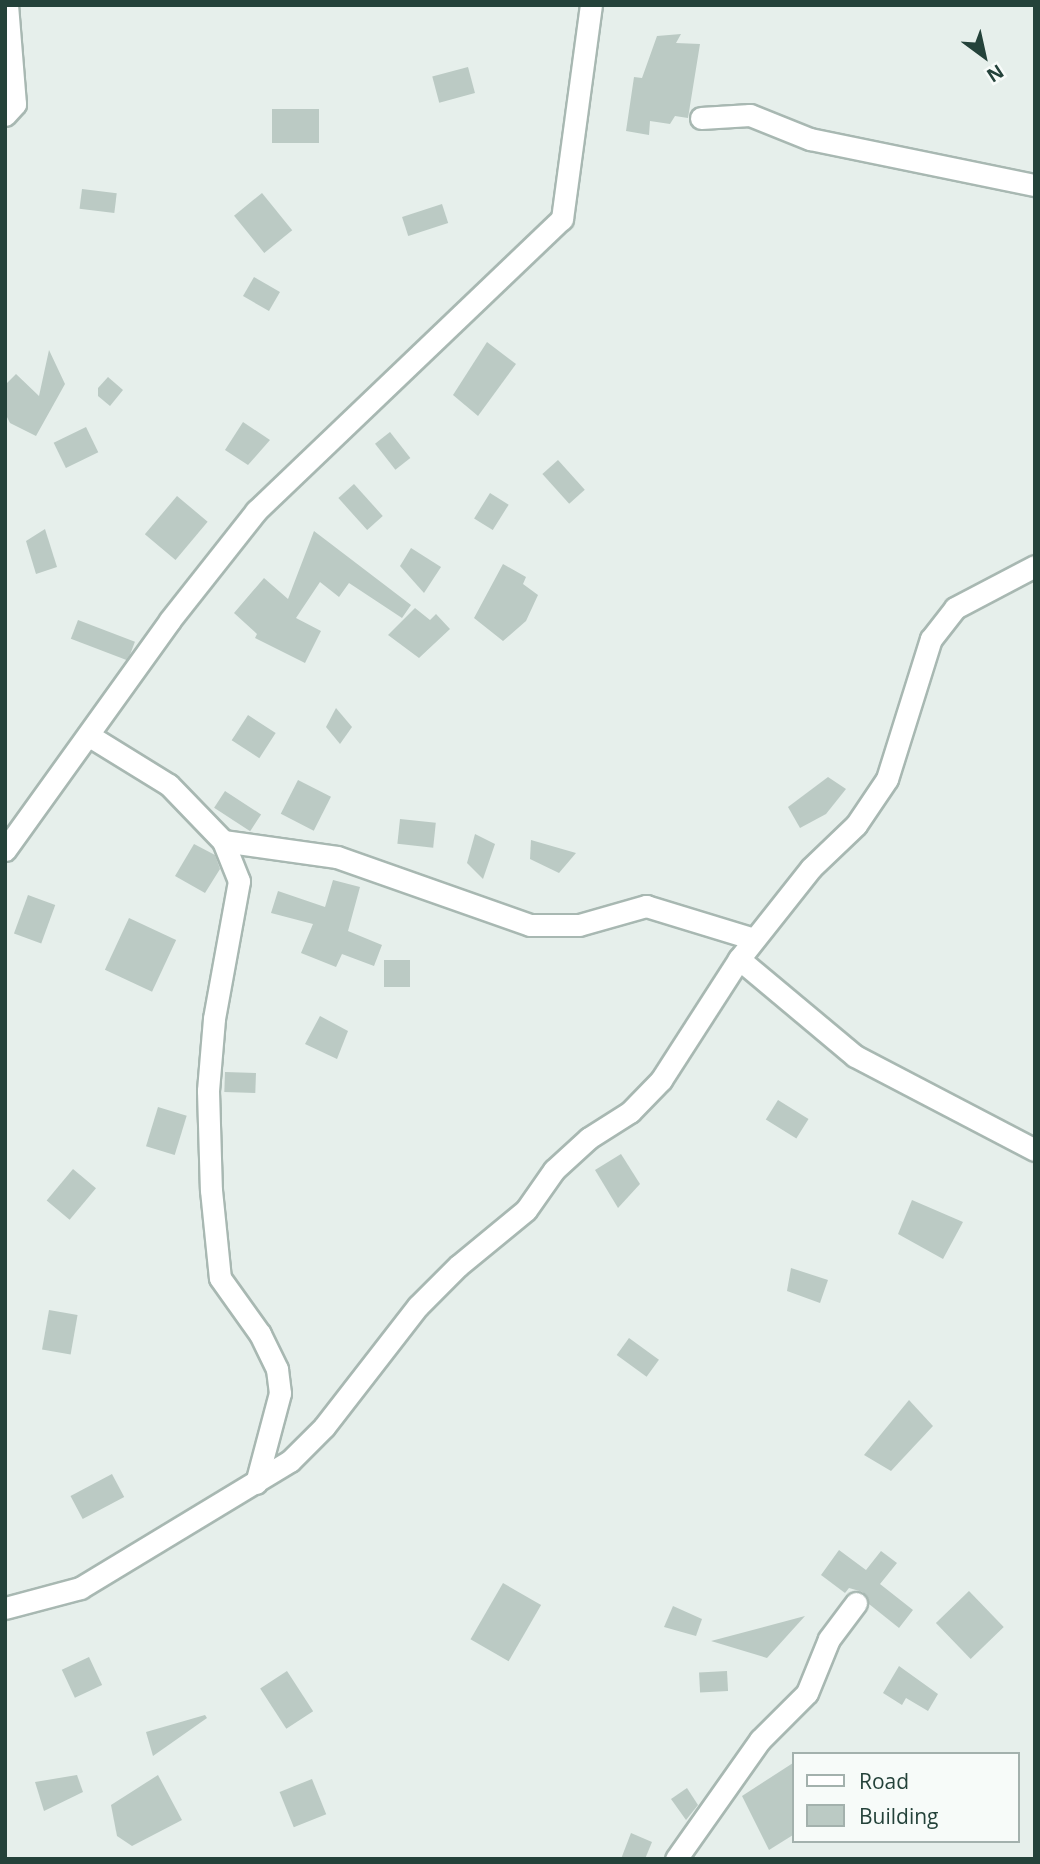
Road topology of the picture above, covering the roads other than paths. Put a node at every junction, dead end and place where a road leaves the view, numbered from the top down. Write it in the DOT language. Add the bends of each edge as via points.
graph roads {
  1 [pos="6,5"];
  2 [pos="591,5"];
  3 [pos="5,115"];
  4 [pos="701,118"];
  5 [pos="1035,185"];
  6 [pos="1035,566"];
  7 [pos="88,735"];
  8 [pos="223,841"];
  9 [pos="5,850"];
  10 [pos="754,939"];
  11 [pos="739,959"];
  12 [pos="1035,1150"];
  13 [pos="256,1483"];
  14 [pos="856,1604"];
  15 [pos="5,1608"];
  16 [pos="676,1859"];
  1 -- 3 [label="street" via="15,104"];
  2 -- 7 [label="street" via="562,219 256,511"];
  4 -- 5 [label="street" via="750,115 810,139"];
  6 -- 10 [label="street" via="955,608 931,639 887,779 856,825 811,867"];
  7 -- 8 [label="street" via="169,785"];
  7 -- 9 [label="street"];
  8 -- 10 [label="street" via="337,858 530,925 579,925 646,906"];
  8 -- 13 [label="street" via="239,881 214,1019 208,1091 211,1191 220,1278 260,1335 277,1369 280,1393"];
  10 -- 11 [label="street"];
  11 -- 12 [label="street" via="855,1056"];
  11 -- 13 [label="street" via="660,1080 630,1111 589,1138 554,1170 526,1210 418,1306 324,1427 290,1461"];
  13 -- 15 [label="street" via="206,1508 80,1588"];
  14 -- 16 [label="street" via="829,1639 807,1693 761,1741"];
}
